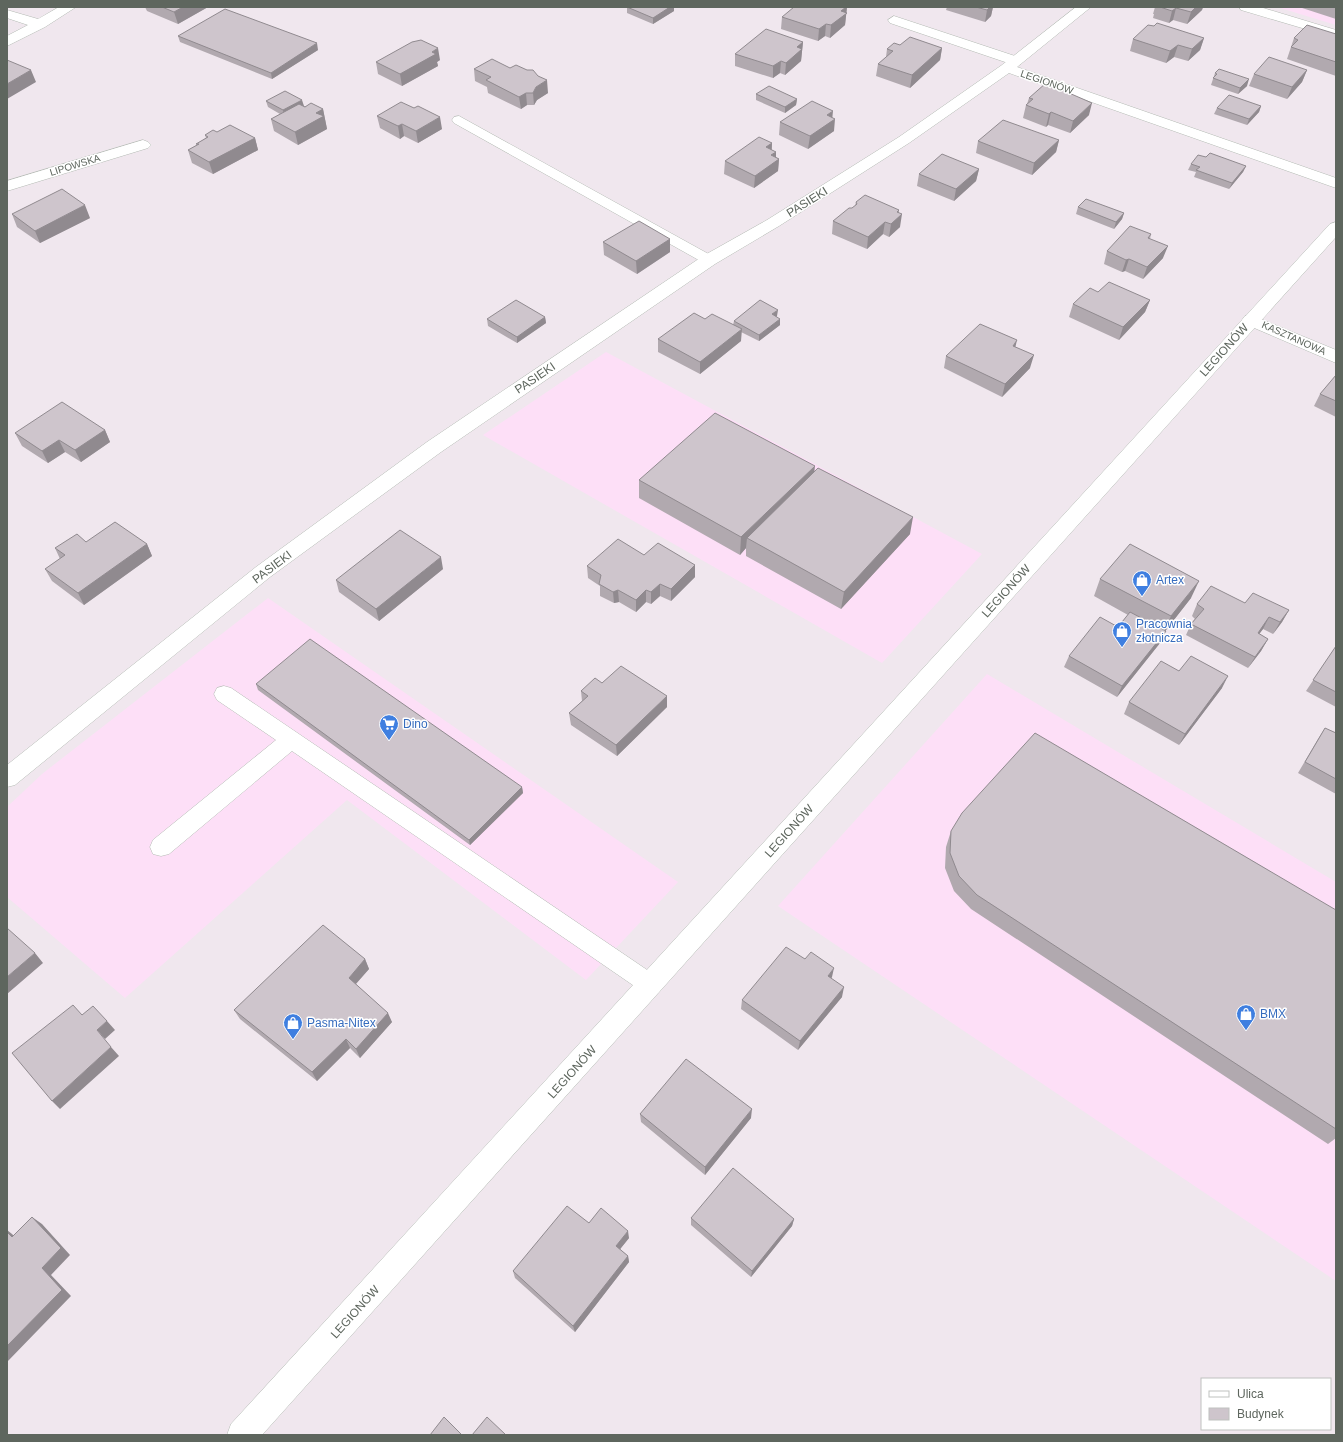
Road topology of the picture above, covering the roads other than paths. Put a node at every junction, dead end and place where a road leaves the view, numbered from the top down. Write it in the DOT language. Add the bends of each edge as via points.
graph roads {
  1 [pos="69,7"];
  2 [pos="1084,7"];
  3 [pos="1246,7"];
  4 [pos="7,14"];
  5 [pos="894,20"];
  6 [pos="40,24"];
  7 [pos="1336,34"];
  8 [pos="7,42"];
  9 [pos="1011,64"];
  10 [pos="459,120"];
  11 [pos="143,145"];
  12 [pos="1336,183"];
  13 [pos="7,186"];
  14 [pos="1336,227"];
  15 [pos="710,260"];
  16 [pos="1251,320"];
  17 [pos="1336,357"];
  18 [pos="224,694"];
  19 [pos="292,740"];
  20 [pos="10,771"];
  21 [pos="161,847"];
  22 [pos="651,985"];
  23 [pos="242,1435"];
  1 -- 6 [label="street"];
  2 -- 9 [label="street, PASIEKI"];
  3 -- 7 [label="street"];
  4 -- 6 [label="street"];
  5 -- 9 [label="lane"];
  6 -- 8 [label="street"];
  9 -- 12 [label="street, LEGIONÓW"];
  9 -- 15 [label="street, PASIEKI" via="904,140"];
  10 -- 15 [label="lane"];
  11 -- 13 [label="street, LIPOWSKA"];
  14 -- 16 [label="street, LEGIONÓW"];
  15 -- 20 [label="street, PASIEKI" via="434,447 276,563"];
  16 -- 17 [label="street, KASZTANOWA"];
  16 -- 22 [label="street, LEGIONÓW"];
  18 -- 19 [label="lane"];
  19 -- 21 [label="lane"];
  19 -- 22 [label="lane"];
  22 -- 23 [label="street, LEGIONÓW"];
}
